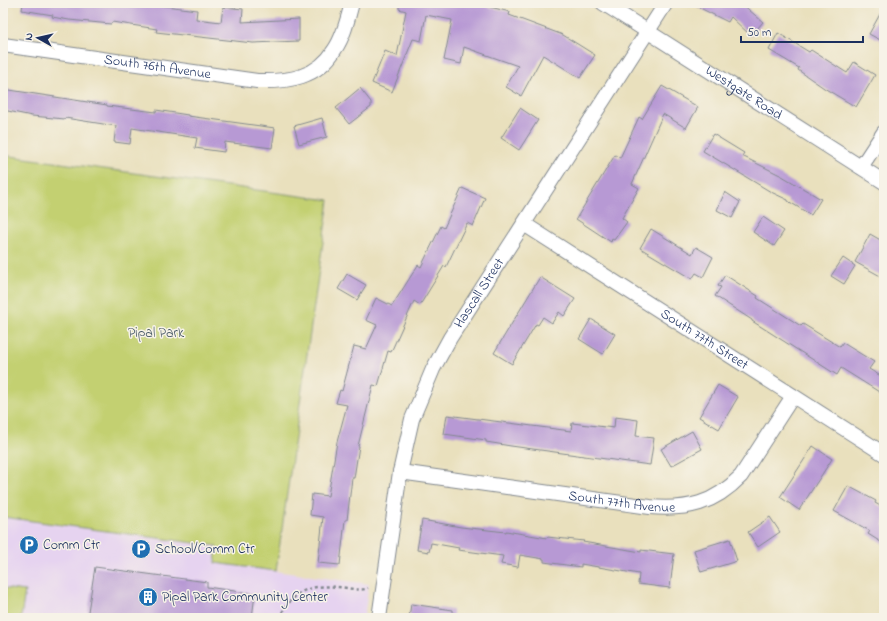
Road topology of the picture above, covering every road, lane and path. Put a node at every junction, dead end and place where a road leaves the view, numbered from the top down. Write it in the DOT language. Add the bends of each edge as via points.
graph roads {
  1 [pos="352,3"];
  2 [pos="603,3"];
  3 [pos="666,3"];
  4 [pos="648,31"];
  5 [pos="3,45"];
  6 [pos="884,132"];
  7 [pos="862,167"];
  8 [pos="884,182"];
  9 [pos="524,224"];
  10 [pos="793,396"];
  11 [pos="884,454"];
  12 [pos="400,472"];
  13 [pos="379,618"];
  1 -- 5 [label="street, South 76th Avenue" via="342,37 335,50 322,64 292,80 277,82"];
  2 -- 4 [label="street, Westgate Road"];
  3 -- 4 [label="street, Hascall Street"];
  4 -- 7 [label="street, Westgate Road"];
  4 -- 9 [label="street, Hascall Street"];
  6 -- 7 [label="street"];
  7 -- 8 [label="street, Westgate Road"];
  9 -- 10 [label="street, South 77th Street"];
  9 -- 12 [label="street, Hascall Street" via="450,338 433,369 412,419"];
  10 -- 11 [label="street, South 77th Street"];
  10 -- 12 [label="street, South 77th Avenue" via="741,476 716,497 688,507 650,507"];
  12 -- 13 [label="street, Hascall Street"];
}
